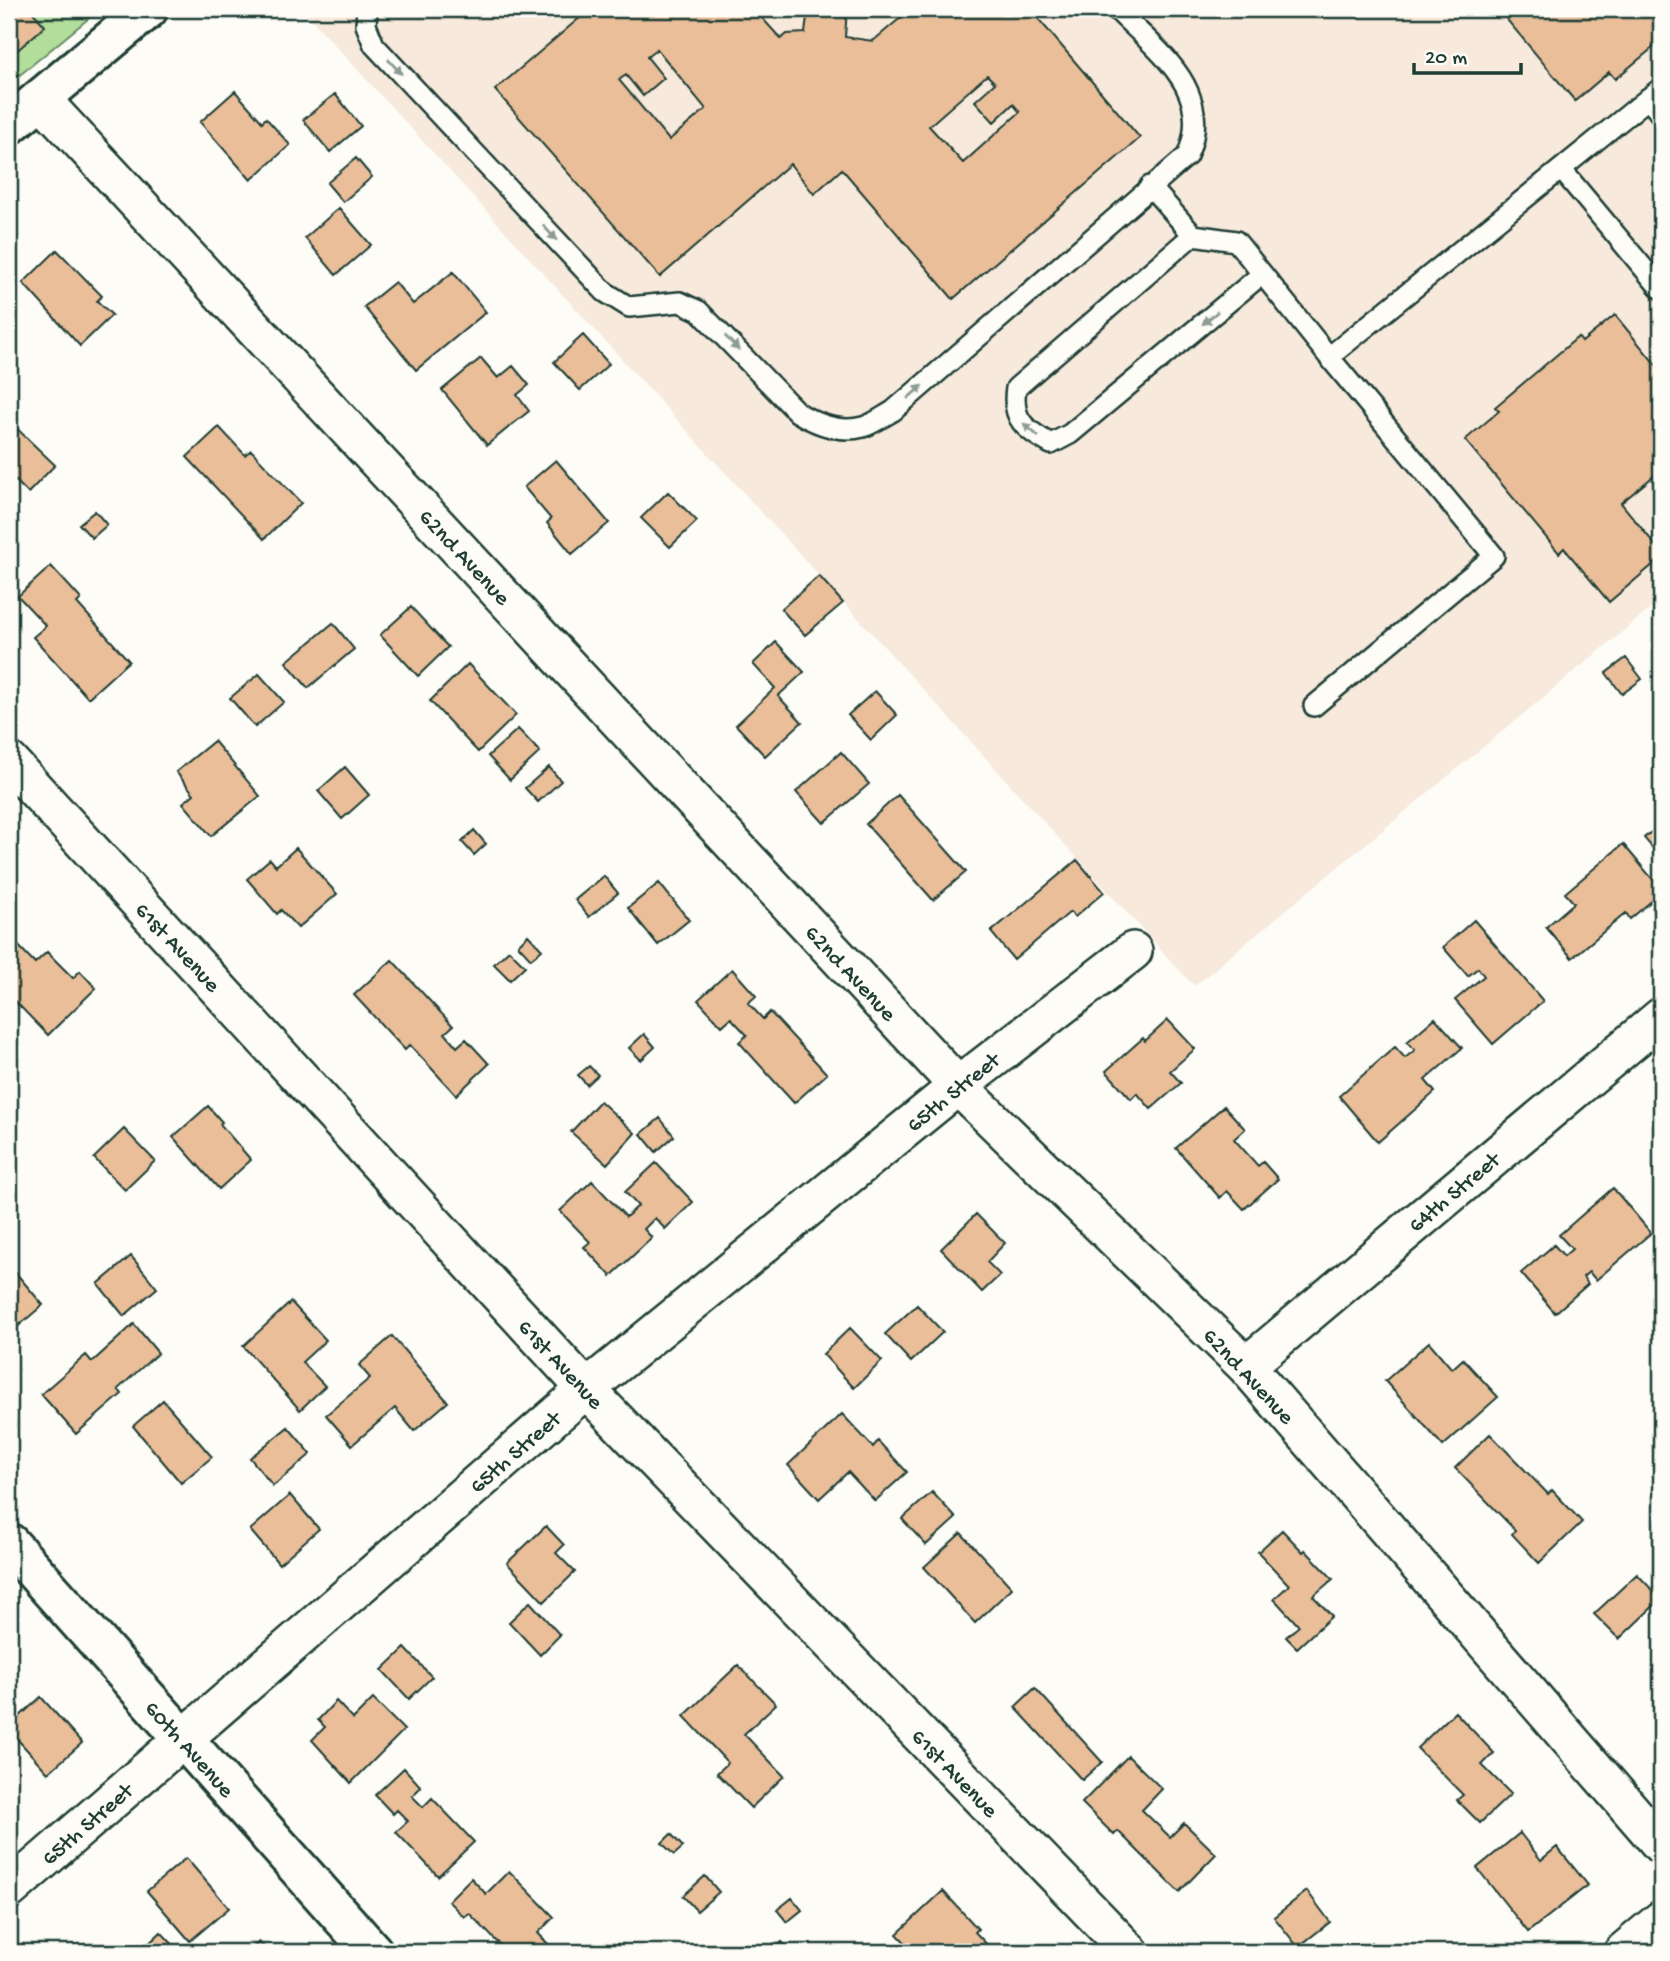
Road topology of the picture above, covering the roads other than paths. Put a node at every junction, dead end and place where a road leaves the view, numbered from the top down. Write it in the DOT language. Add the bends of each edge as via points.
graph roads {
  1 [pos="148,9"];
  2 [pos="367,9"];
  3 [pos="1116,9"];
  4 [pos="1655,93"];
  5 [pos="40,99"];
  6 [pos="1661,115"];
  7 [pos="9,125"];
  8 [pos="1561,169"];
  9 [pos="1150,186"];
  10 [pos="1193,235"];
  11 [pos="1262,274"];
  12 [pos="1661,289"];
  13 [pos="1329,358"];
  14 [pos="1314,706"];
  15 [pos="9,761"];
  16 [pos="1133,951"];
  17 [pos="1661,1017"];
  18 [pos="958,1086"];
  19 [pos="1246,1366"];
  20 [pos="586,1389"];
  21 [pos="9,1543"];
  22 [pos="182,1738"];
  23 [pos="1661,1845"];
  24 [pos="9,1890"];
  25 [pos="1661,1920"];
  26 [pos="373,1952"];
  27 [pos="1130,1952"];
  28 [pos="1623,1952"];
  1 -- 5 [label="street"];
  2 -- 9 [label="lane, one-way" via="366,25 374,45 605,292 629,307 680,302 699,311 797,412 830,427 862,427 894,411"];
  3 -- 9 [label="lane" via="1180,75 1192,97 1195,138 1187,156"];
  4 -- 6 [label="lane"];
  4 -- 8 [label="lane"];
  5 -- 7 [label="street"];
  5 -- 18 [label="street, 62nd Avenue"];
  8 -- 12 [label="lane"];
  8 -- 13 [label="lane"];
  9 -- 10 [label="lane"];
  10 -- 11 [label="lane" via="1236,241"];
  11 -- 10 [label="lane, one-way" via="1070,434 1051,444 1026,430 1013,405 1016,388"];
  11 -- 13 [label="lane"];
  13 -- 14 [label="lane" via="1494,556"];
  15 -- 20 [label="street, 61st Avenue"];
  16 -- 18 [label="street, 65th Street"];
  17 -- 19 [label="street, 64th Street"];
  18 -- 19 [label="street, 62nd Avenue"];
  18 -- 20 [label="street, 65th Street"];
  19 -- 23 [label="street, 62nd Avenue"];
  20 -- 22 [label="street, 65th Street"];
  20 -- 27 [label="street, 61st Avenue"];
  21 -- 22 [label="street, 60th Avenue"];
  22 -- 24 [label="street, 65th Street"];
  22 -- 26 [label="street, 60th Avenue"];
  25 -- 28 [label="street"];
}
